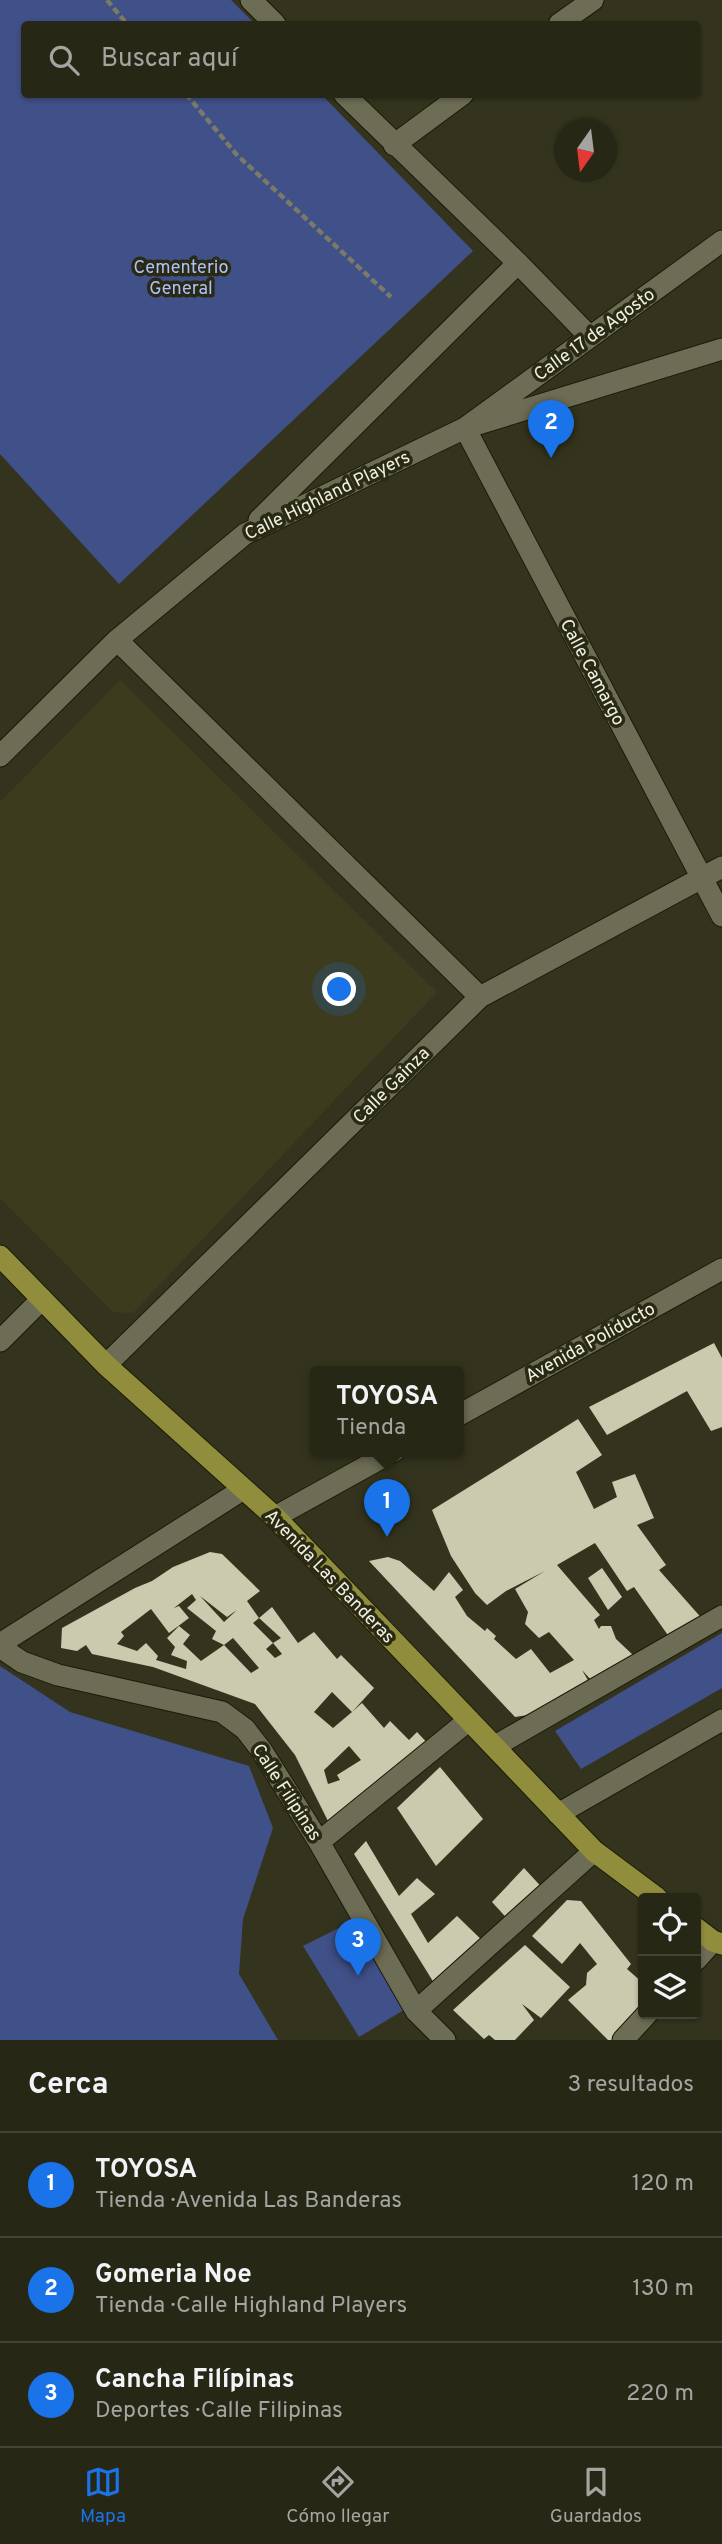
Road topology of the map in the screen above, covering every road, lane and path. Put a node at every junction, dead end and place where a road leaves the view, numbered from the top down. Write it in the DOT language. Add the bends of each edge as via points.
graph roads {
  1 [pos="107,0"];
  2 [pos="251,0"];
  3 [pos="593,0"];
  4 [pos="124,21"];
  5 [pos="272,21"];
  6 [pos="563,21"];
  7 [pos="189,98"];
  8 [pos="348,98"];
  9 [pos="458,98"];
  10 [pos="394,145"];
  11 [pos="722,241"];
  12 [pos="518,262"];
  13 [pos="391,297"];
  14 [pos="590,337"];
  15 [pos="722,349"];
  16 [pos="465,428"];
  17 [pos="246,534"];
  18 [pos="117,640"];
  19 [pos="0,756"];
  20 [pos="722,867"];
  21 [pos="700,877"];
  22 [pos="722,916"];
  23 [pos="480,997"];
  24 [pos="0,1256"];
  25 [pos="722,1269"];
  26 [pos="42,1299"];
  27 [pos="0,1341"];
  28 [pos="106,1365"];
  29 [pos="464,1412"];
  30 [pos="383,1457"];
  31 [pos="242,1490"];
  32 [pos="275,1517"];
  33 [pos="722,1616"];
  34 [pos="0,1646"];
  35 [pos="470,1720"];
  36 [pos="722,1720"];
  37 [pos="495,1746"];
  38 [pos="558,1814"];
  39 [pos="319,1842"];
  40 [pos="594,1851"];
  41 [pos="650,1893"];
  42 [pos="713,1943"];
  43 [pos="700,1956"];
  44 [pos="416,2011"];
  45 [pos="642,2019"];
  46 [pos="445,2040"];
  47 [pos="623,2040"];
  1 -- 4 [label="path"];
  2 -- 5 [label="street"];
  3 -- 6 [label="street"];
  7 -- 13 [label="path" via="237,155"];
  8 -- 10 [label="street"];
  9 -- 10 [label="street"];
  10 -- 12 [label="street"];
  11 -- 14 [label="street, Calle 17 de Agosto"];
  12 -- 14 [label="street"];
  12 -- 17 [label="street"];
  14 -- 16 [label="street, Calle 17 de Agosto"];
  15 -- 16 [label="street, Calle Highland Players"];
  16 -- 17 [label="street, Calle Highland Players"];
  16 -- 21 [label="street, Calle Camargo"];
  17 -- 18 [label="street, Calle Highland Players"];
  18 -- 19 [label="street, Calle Highland Players"];
  18 -- 23 [label="street"];
  20 -- 21 [label="street, Calle Gainza"];
  21 -- 22 [label="street, Calle Camargo"];
  21 -- 23 [label="street, Calle Gainza"];
  23 -- 28 [label="street, Calle Gainza"];
  24 -- 26 [label="main road, Avenida Las Banderas"];
  25 -- 29 [label="street, Avenida Poliducto"];
  26 -- 27 [label="street"];
  26 -- 28 [label="main road, Avenida Las Banderas"];
  28 -- 31 [label="main road, Avenida Las Banderas"];
  30 -- 32 [label="street"];
  31 -- 32 [label="main road, Avenida Las Banderas"];
  31 -- 34 [label="street"];
  32 -- 35 [label="main road, Avenida Las Banderas"];
  33 -- 37 [label="street"];
  34 -- 39 [label="street, Calle Filipinas" via="22,1662 58,1675 222,1712 245,1729 262,1751"];
  35 -- 37 [label="main road, Avenida Las Banderas"];
  35 -- 39 [label="street"];
  36 -- 38 [label="street"];
  37 -- 38 [label="main road, Avenida Las Banderas"];
  38 -- 40 [label="main road, Avenida Las Banderas"];
  39 -- 44 [label="street, Calle Filipinas"];
  40 -- 41 [label="main road, Avenida Las Banderas"];
  40 -- 44 [label="street"];
  42 -- 43 [label="street"];
  44 -- 46 [label="street, Calle Filipinas"];
  45 -- 47 [label="street"];
}
